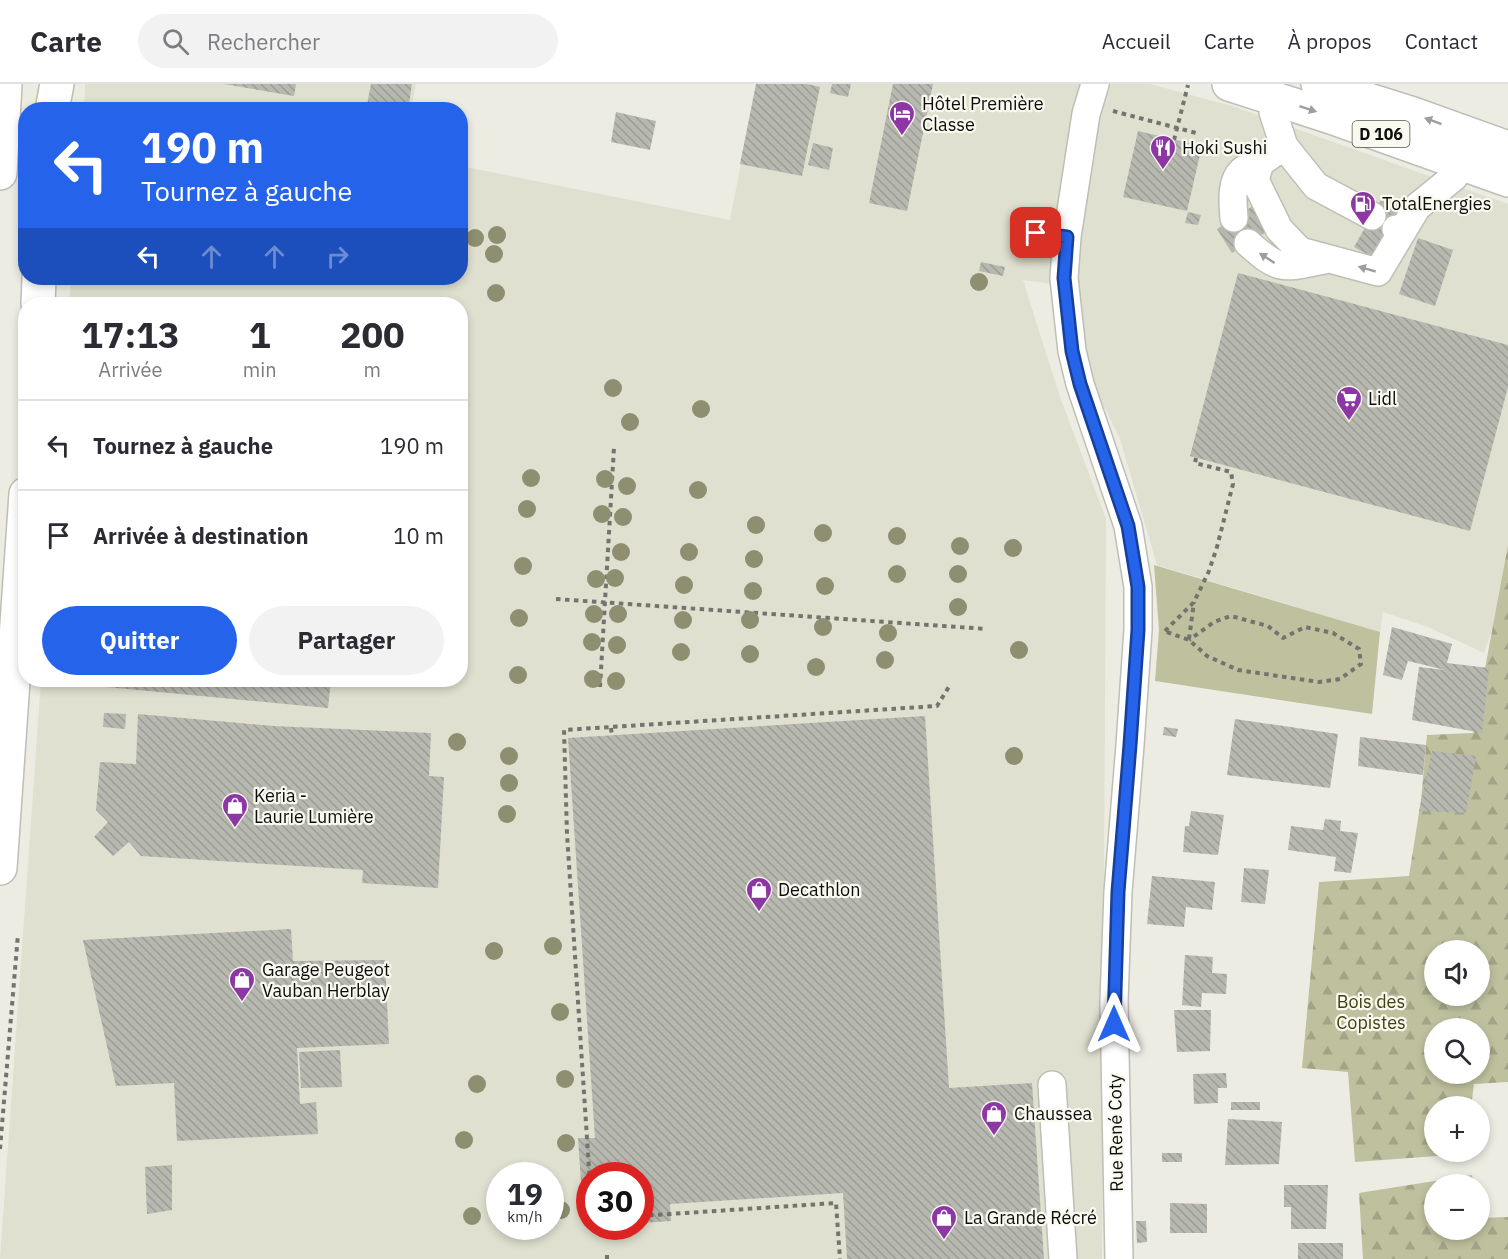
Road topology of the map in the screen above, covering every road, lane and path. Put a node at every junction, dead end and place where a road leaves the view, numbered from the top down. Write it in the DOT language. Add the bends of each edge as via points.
graph roads {
  1 [pos="5,84"];
  2 [pos="57,84"];
  3 [pos="1095,84"];
  4 [pos="1229,84"];
  5 [pos="1318,84"];
  6 [pos="1188,85"];
  7 [pos="1275,98"];
  8 [pos="54,102"];
  9 [pos="1106,110"];
  10 [pos="1176,128"];
  11 [pos="1200,134"];
  12 [pos="1174,140"];
  13 [pos="1284,146"];
  14 [pos="1508,148"];
  15 [pos="1467,149"];
  16 [pos="1260,163"];
  17 [pos="0,173"];
  18 [pos="1508,180"];
  19 [pos="1372,216"];
  20 [pos="1233,218"];
  21 [pos="1036,233"];
  22 [pos="1067,237"];
  23 [pos="1248,243"];
  24 [pos="1331,259"];
  25 [pos="614,447"];
  26 [pos="1196,458"];
  27 [pos="556,599"];
  28 [pos="605,601"];
  29 [pos="1194,602"];
  30 [pos="18,610"];
  31 [pos="987,629"];
  32 [pos="1159,630"];
  33 [pos="1167,632"];
  34 [pos="1189,640"];
  35 [pos="950,685"];
  36 [pos="600,687"];
  37 [pos="611,728"];
  38 [pos="612,736"];
  39 [pos="0,868"];
  40 [pos="18,934"];
  41 [pos="1052,1085"];
  42 [pos="0,1149"];
  43 [pos="589,1162"];
  44 [pos="654,1215"];
  45 [pos="840,1259"];
  46 [pos="1063,1259"];
  47 [pos="1119,1259"];
  1 -- 17 [label="main road"];
  2 -- 8 [label="main road"];
  3 -- 22 [label="street, Rue René Coty" via="1086,114"];
  4 -- 7 [label="main road, D 106"];
  15 -- 5 [label="main road, D 106, one-way"];
  6 -- 10 [label="path"];
  7 -- 13 [label="street" via="1273,112"];
  7 -- 15 [label="main road, D 106, one-way"];
  9 -- 10 [label="path"];
  10 -- 11 [label="path"];
  10 -- 12 [label="path"];
  13 -- 16 [label="street"];
  13 -- 19 [label="street" via="1316,186"];
  14 -- 15 [label="main road, D 106"];
  15 -- 18 [label="main road, D 106"];
  15 -- 24 [label="street, one-way" via="1451,180 1417,207 1399,230 1378,272"];
  16 -- 20 [label="street" via="1237,177"];
  16 -- 24 [label="street" via="1255,180 1279,229 1300,251"];
  21 -- 22 [label="street"];
  22 -- 47 [label="street, Rue René Coty" via="1064,278 1072,351 1128,526 1138,587 1114,1001"];
  24 -- 23 [label="street, one-way" via="1281,266 1268,261"];
  25 -- 28 [label="path"];
  26 -- 29 [label="path" via="1195,463 1232,472 1233,484 1217,547"];
  27 -- 28 [label="path"];
  28 -- 31 [label="path"];
  28 -- 36 [label="path"];
  29 -- 33 [label="path"];
  29 -- 34 [label="path"];
  30 -- 39 [label="main road"];
  32 -- 33 [label="path"];
  33 -- 34 [label="path"];
  34 -- 34 [label="path" via="1207,656 1238,670 1279,677 1320,682 1340,679 1361,664 1359,649 1333,633 1305,627 1283,638 1268,626 1231,616 1214,622"];
  35 -- 37 [label="path" via="937,706"];
  37 -- 38 [label="path"];
  37 -- 43 [label="path" via="564,730"];
  40 -- 42 [label="path"];
  41 -- 46 [label="street"];
  44 -- 45 [label="path" via="836,1203"];
}
